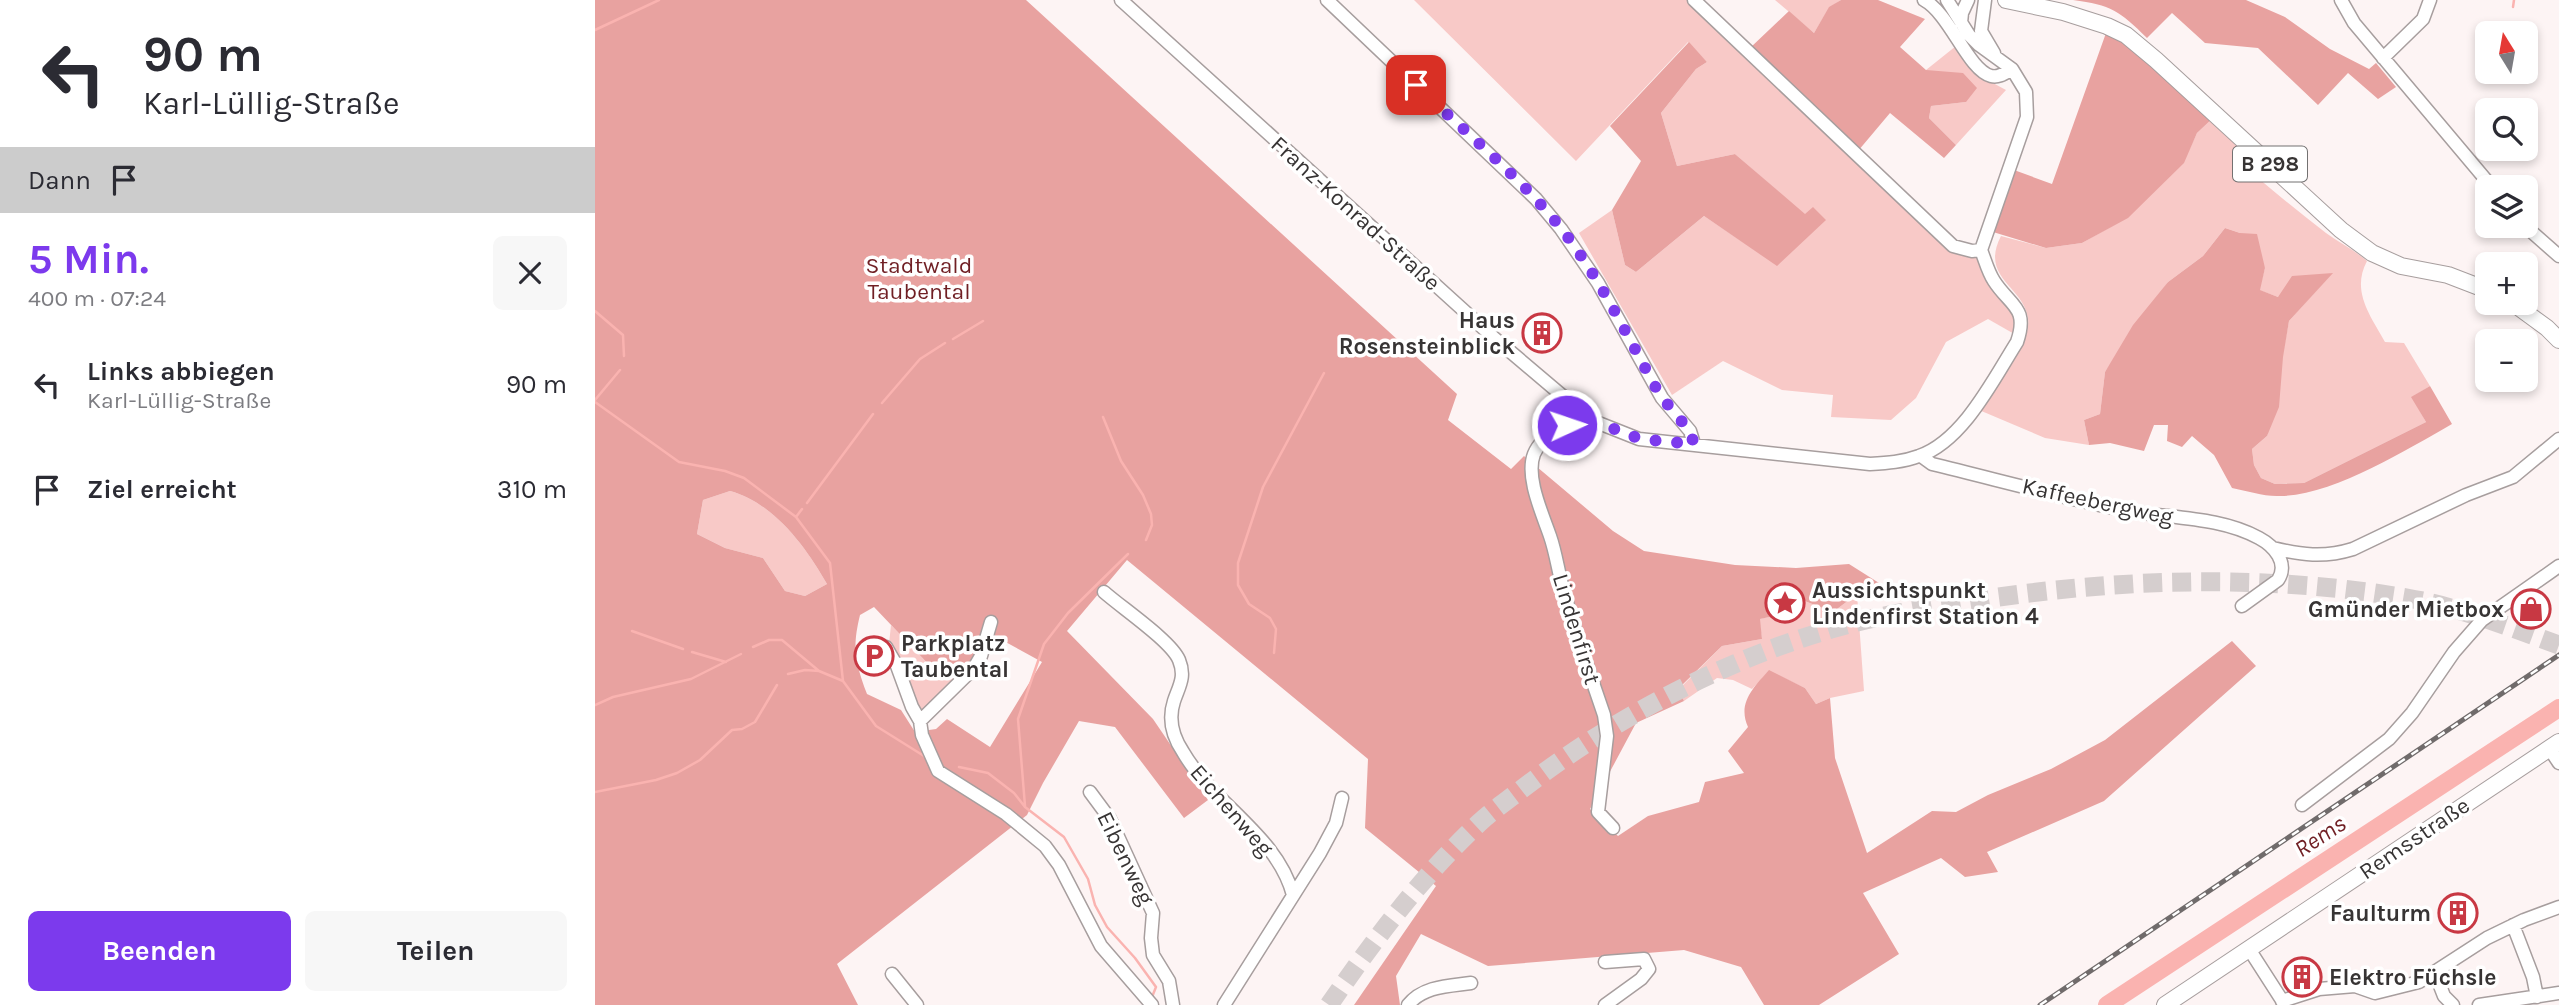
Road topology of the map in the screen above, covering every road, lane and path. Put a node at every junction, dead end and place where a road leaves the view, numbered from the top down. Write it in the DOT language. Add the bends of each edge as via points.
graph roads {
  1 [pos="1121,0"];
  2 [pos="1327,0"];
  3 [pos="1694,0"];
  4 [pos="1924,0"];
  5 [pos="1947,0"];
  6 [pos="1968,0"];
  7 [pos="1985,0"];
  8 [pos="2006,0"];
  9 [pos="2341,0"];
  10 [pos="2430,0"];
  11 [pos="1961,24"];
  12 [pos="1996,57"];
  13 [pos="2383,58"];
  14 [pos="2012,69"];
  15 [pos="2482,175"];
  16 [pos="2538,237"];
  17 [pos="1981,250"];
  18 [pos="2559,256"];
  19 [pos="2475,285"];
  20 [pos="2529,315"];
  21 [pos="2559,340"];
  22 [pos="1591,420"];
  23 [pos="2559,439"];
  24 [pos="1694,444"];
  25 [pos="1921,456"];
  26 [pos="2273,548"];
  27 [pos="2559,566"];
  28 [pos="1104,592"];
  29 [pos="2242,606"];
  30 [pos="991,622"];
  31 [pos="886,647"];
  32 [pos="920,721"];
  33 [pos="2554,745"];
  34 [pos="2559,763"];
  35 [pos="1090,792"];
  36 [pos="1342,798"];
  37 [pos="2302,805"];
  38 [pos="1613,828"];
  39 [pos="1293,895"];
  40 [pos="2559,907"];
  41 [pos="2513,925"];
  42 [pos="2249,949"];
  43 [pos="1605,962"];
  44 [pos="2435,973"];
  45 [pos="892,974"];
  46 [pos="1471,983"];
  47 [pos="2388,991"];
  48 [pos="2559,993"];
  49 [pos="2537,997"];
  50 [pos="2283,1003"];
  51 [pos="917,1005"];
  52 [pos="1152,1005"];
  53 [pos="1173,1005"];
  54 [pos="1224,1005"];
  55 [pos="1408,1005"];
  56 [pos="1605,1005"];
  57 [pos="2165,1005"];
  58 [pos="2378,1005"];
  59 [pos="2453,1005"];
  60 [pos="2479,1005"];
  1 -- 22 [label="street, Franz-Konrad-Straße"];
  2 -- 24 [label="street" via="1536,199 1561,229 1598,283 1662,398 1691,431"];
  3 -- 17 [label="street" via="1953,246"];
  4 -- 14 [label="street" via="1946,18 1985,73 2001,76"];
  5 -- 11 [label="street"];
  6 -- 11 [label="street"];
  7 -- 12 [label="street" via="1981,31"];
  8 -- 19 [label="main road, B 298" via="2082,17 2126,34 2372,253 2401,266"];
  9 -- 13 [label="street"];
  10 -- 13 [label="street" via="2423,19"];
  11 -- 12 [label="street" via="1979,46"];
  12 -- 14 [label="street"];
  13 -- 15 [label="street"];
  14 -- 17 [label="street" via="2026,92 2027,117"];
  16 -- 18 [label="street"];
  17 -- 25 [label="street, Franz-Konrad-Straße" via="1994,282 2015,304 2022,329 1971,414 1944,442"];
  20 -- 21 [label="main road"];
  22 -- 24 [label="street, Franz-Konrad-Straße" via="1640,439"];
  22 -- 38 [label="street, Lindenfirst" via="1567,425 1550,436 1537,449 1531,466 1563,590 1604,715 1607,736 1598,812"];
  23 -- 26 [label="street, Kaffeebergweg" via="2513,477 2353,549 2305,556"];
  24 -- 25 [label="street, Franz-Konrad-Straße" via="1871,464"];
  25 -- 26 [label="street, Kaffeebergweg" via="1932,464 2120,510 2230,526"];
  26 -- 29 [label="street" via="2282,561 2282,574"];
  27 -- 37 [label="street" via="2482,620 2389,739"];
  28 -- 39 [label="street, Eichenweg" via="1172,649 1183,680 1171,717 1182,752 1206,785 1254,831 1288,879"];
  30 -- 32 [label="street" via="974,668"];
  31 -- 32 [label="street"];
  32 -- 52 [label="street" via="938,771 1006,814 1045,846 1101,946"];
  33 -- 34 [label="street"];
  33 -- 42 [label="main road, Remsstraße"];
  35 -- 53 [label="street, Eibenweg" via="1110,819 1153,913 1153,955 1169,981"];
  36 -- 39 [label="street" via="1336,823"];
  39 -- 54 [label="street"];
  40 -- 41 [label="street"];
  41 -- 44 [label="street"];
  41 -- 49 [label="street"];
  42 -- 50 [label="street"];
  42 -- 57 [label="main road, Remsstraße"];
  43 -- 56 [label="street" via="1644,958 1649,969"];
  44 -- 47 [label="street"];
  44 -- 59 [label="street"];
  45 -- 51 [label="street"];
  46 -- 55 [label="street" via="1431,989"];
  47 -- 50 [label="street" via="2375,993 2355,986 2319,989"];
  47 -- 58 [label="street"];
  48 -- 49 [label="street"];
  49 -- 60 [label="street"];
}
